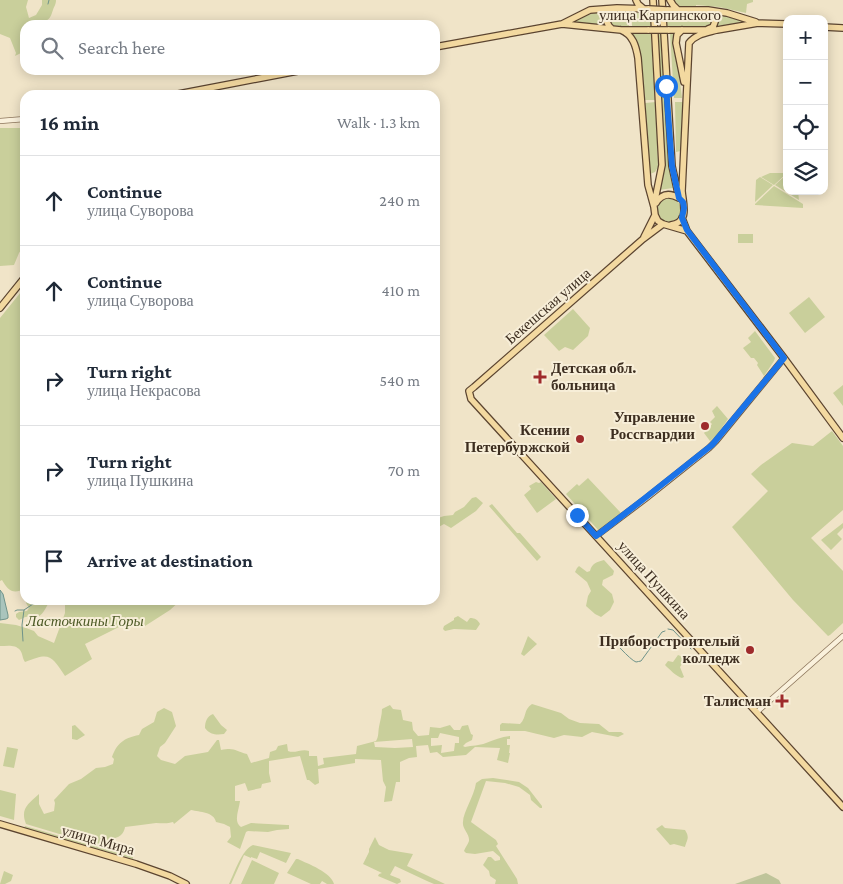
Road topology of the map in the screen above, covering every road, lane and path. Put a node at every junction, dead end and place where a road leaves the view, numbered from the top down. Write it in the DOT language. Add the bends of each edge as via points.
graph roads {
  1 [pos="636,0"];
  2 [pos="653,0"];
  3 [pos="662,0"];
  4 [pos="670,0"];
  5 [pos="617,8"];
  6 [pos="630,9"];
  7 [pos="647,9"];
  8 [pos="678,10"];
  9 [pos="708,10"];
  10 [pos="758,22"];
  11 [pos="562,24"];
  12 [pos="783,24"];
  13 [pos="828,27"];
  14 [pos="843,28"];
  15 [pos="614,29"];
  16 [pos="652,29"];
  17 [pos="708,29"];
  18 [pos="621,30"];
  19 [pos="682,30"];
  20 [pos="717,30"];
  21 [pos="440,45"];
  22 [pos="277,75"];
  23 [pos="199,90"];
  24 [pos="686,93"];
  25 [pos="20,119"];
  26 [pos="0,121"];
  27 [pos="681,200"];
  28 [pos="654,207"];
  29 [pos="654,216"];
  30 [pos="682,218"];
  31 [pos="666,225"];
  32 [pos="687,230"];
  33 [pos="643,239"];
  34 [pos="20,283"];
  35 [pos="0,308"];
  36 [pos="784,358"];
  37 [pos="469,391"];
  38 [pos="843,438"];
  39 [pos="596,536"];
  40 [pos="843,636"];
  41 [pos="757,712"];
  42 [pos="843,807"];
  43 [pos="0,824"];
  44 [pos="186,884"];
  1 -- 6 [label="main road"];
  1 -- 7 [label="main road" via="640,7"];
  2 -- 16 [label="main road"];
  3 -- 27 [label="main road" via="672,166"];
  4 -- 8 [label="main road"];
  5 -- 6 [label="main road, улица Карпинского"];
  5 -- 11 [label="main road, улица Карпинского" via="590,10"];
  5 -- 15 [label="main road" via="607,16 607,24"];
  6 -- 7 [label="main road, улица Карпинского"];
  7 -- 8 [label="main road, улица Карпинского, bridge"];
  8 -- 9 [label="main road, улица Карпинского"];
  9 -- 10 [label="main road, улица Карпинского"];
  9 -- 17 [label="main road" via="716,20"];
  10 -- 12 [label="main road, улица Карпинского"];
  10 -- 20 [label="main road, улица Карпинского"];
  11 -- 15 [label="main road, улица Карпинского"];
  11 -- 21 [label="main road, улица Карпинского"];
  13 -- 14 [label="main road"];
  15 -- 18 [label="main road, улица Карпинского"];
  16 -- 18 [label="main road, улица Карпинского"];
  16 -- 19 [label="main road, улица Карпинского, bridge"];
  16 -- 28 [label="main road" via="662,165"];
  17 -- 19 [label="main road, улица Карпинского"];
  17 -- 20 [label="main road, улица Карпинского"];
  18 -- 28 [label="main road" via="634,42 638,58 648,185"];
  19 -- 24 [label="main road" via="676,43"];
  20 -- 24 [label="main road" via="692,38 689,43"];
  22 -- 23 [label="main road"];
  24 -- 27 [label="main road"];
  25 -- 26 [label="street"];
  27 -- 28 [label="main road" via="667,194 657,200"];
  27 -- 30 [label="main road" via="684,208"];
  28 -- 29 [label="main road"];
  29 -- 31 [label="main road"];
  29 -- 33 [label="main road, Бекешская улица"];
  30 -- 31 [label="main road" via="675,224"];
  30 -- 32 [label="main road"];
  31 -- 32 [label="main road"];
  31 -- 33 [label="main road, Бекешская улица"];
  32 -- 36 [label="main road"];
  33 -- 37 [label="main road, Бекешская улица"];
  34 -- 35 [label="main road"];
  36 -- 38 [label="main road"];
  36 -- 39 [label="main road" via="712,445"];
  37 -- 39 [label="main road, улица Пушкина" via="471,399"];
  39 -- 41 [label="main road, улица Пушкина"];
  40 -- 41 [label="street"];
  41 -- 42 [label="main road, улица Пушкина"];
  43 -- 44 [label="main road, улица Мира" via="136,864"];
}
